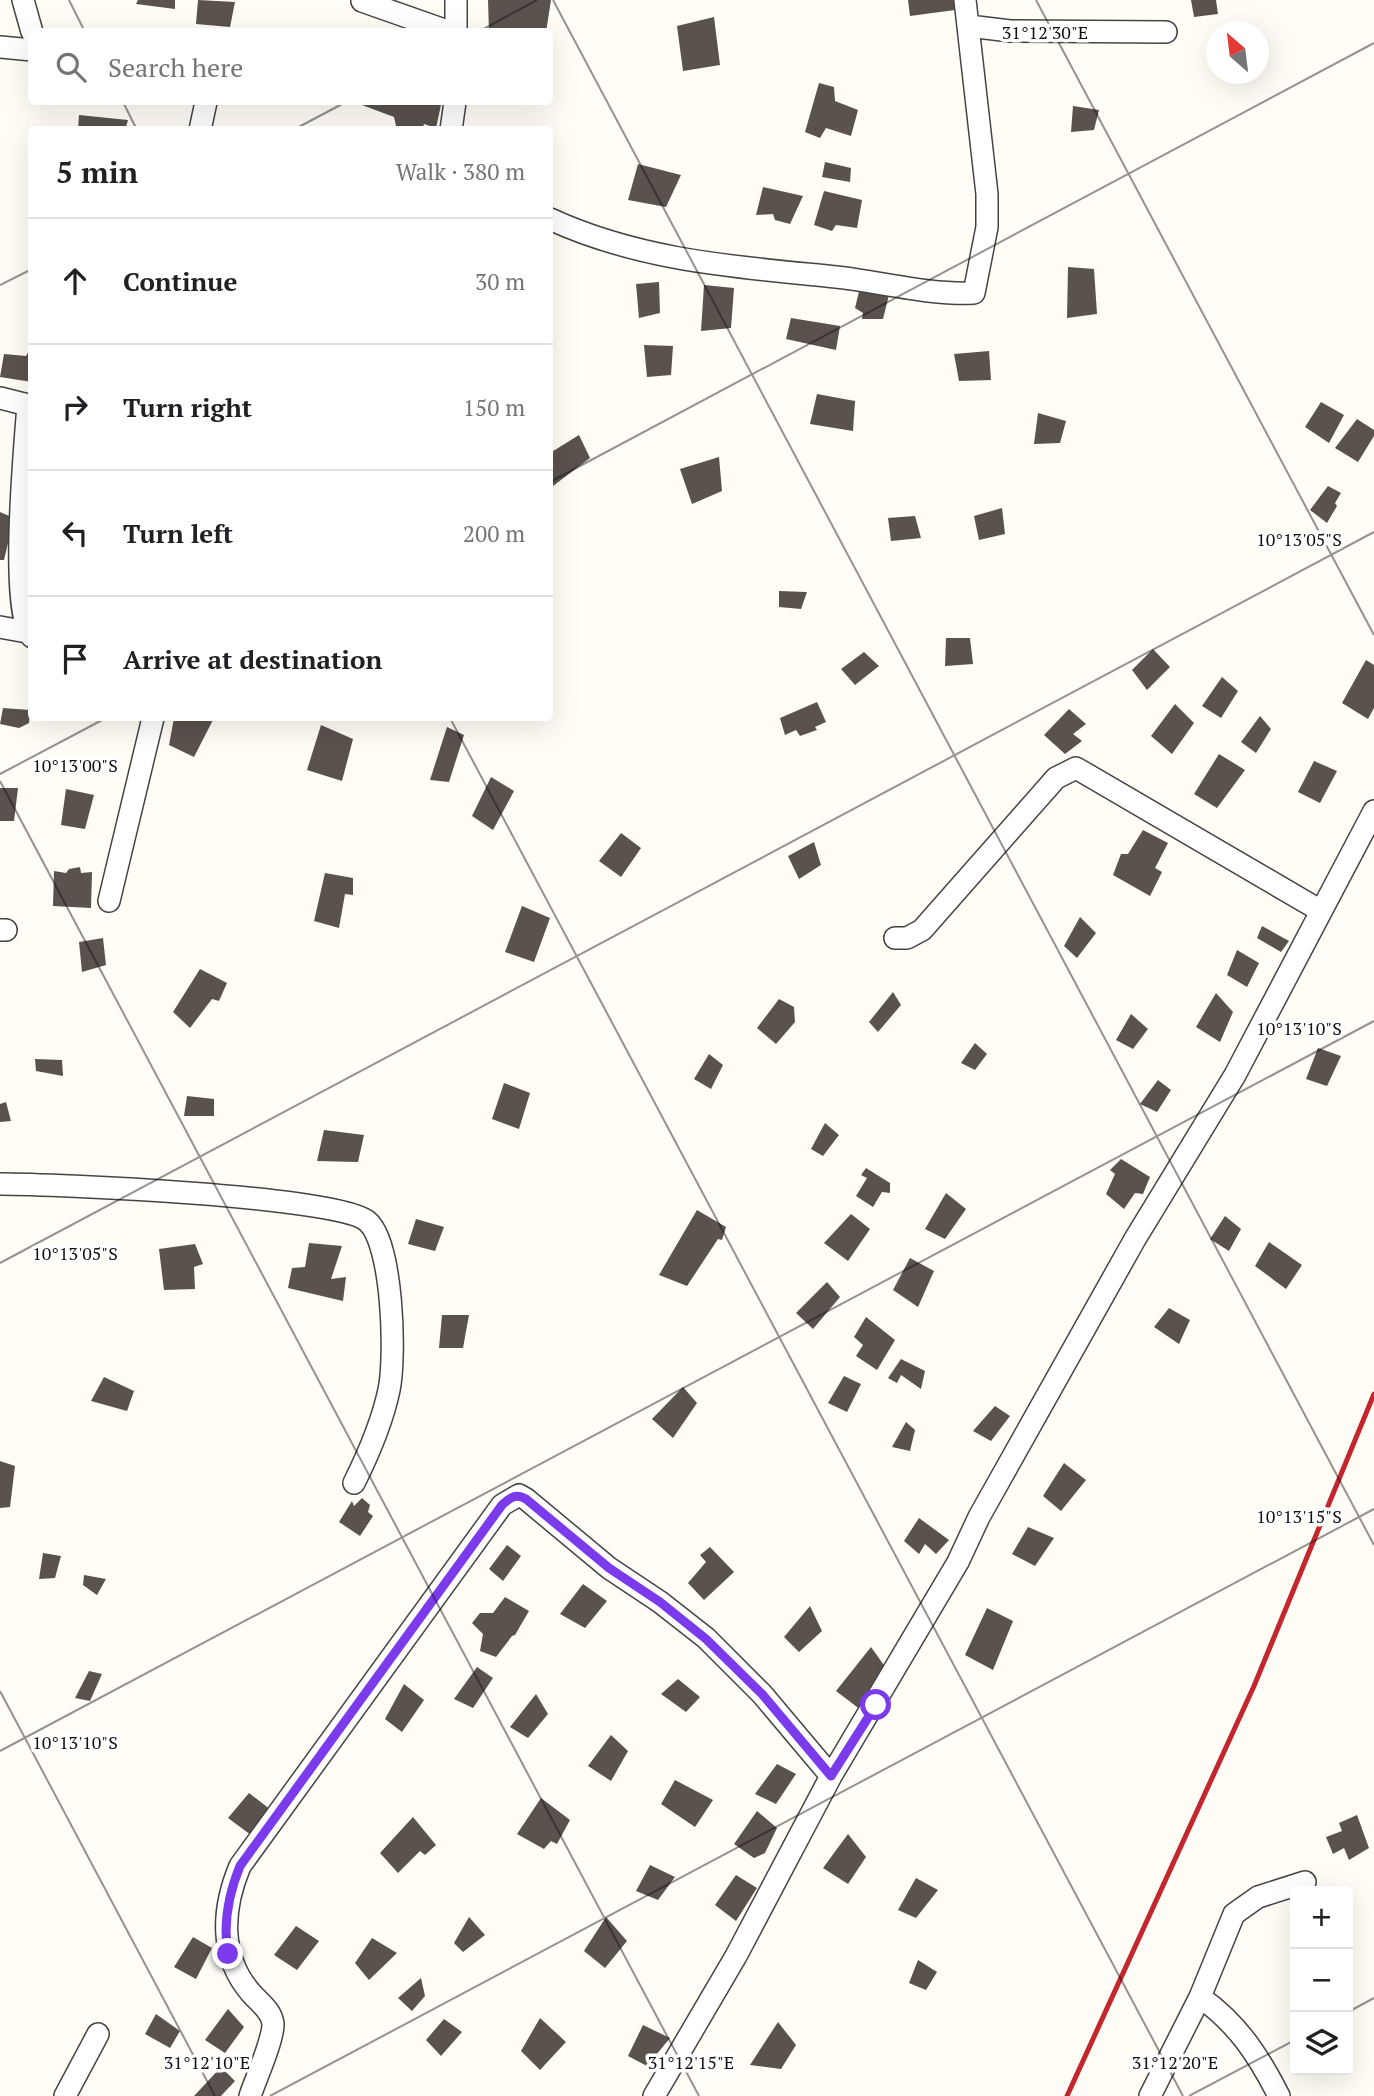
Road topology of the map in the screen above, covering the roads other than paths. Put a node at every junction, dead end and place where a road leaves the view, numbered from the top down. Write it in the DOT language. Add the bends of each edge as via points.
graph roads {
  1 [pos="23,0"];
  2 [pos="456,0"];
  3 [pos="965,0"];
  4 [pos="362,1"];
  5 [pos="969,26"];
  6 [pos="31,28"];
  7 [pos="439,28"];
  8 [pos="456,28"];
  9 [pos="1166,32"];
  10 [pos="0,47"];
  11 [pos="28,50"];
  12 [pos="205,105"];
  13 [pos="455,105"];
  14 [pos="201,126"];
  15 [pos="452,126"];
  16 [pos="553,220"];
  17 [pos="0,398"];
  18 [pos="28,405"];
  19 [pos="28,430"];
  20 [pos="28,625"];
  21 [pos="0,626"];
  22 [pos="28,634"];
  23 [pos="152,721"];
  24 [pos="1374,811"];
  25 [pos="110,901"];
  26 [pos="1321,911"];
  27 [pos="895,938"];
  28 [pos="0,1184"];
  29 [pos="354,1483"];
  30 [pos="831,1776"];
  31 [pos="1305,1882"];
  32 [pos="1200,1997"];
  33 [pos="98,2034"];
  34 [pos="65,2096"];
  35 [pos="250,2096"];
  36 [pos="654,2096"];
  37 [pos="1150,2096"];
  38 [pos="1279,2096"];
  1 -- 6 [label="street"];
  2 -- 8 [label="street"];
  3 -- 5 [label="street"];
  4 -- 7 [label="street"];
  5 -- 9 [label="street" via="1010,31"];
  5 -- 16 [label="street" via="987,216 974,293 913,290 693,262 636,251"];
  10 -- 11 [label="street"];
  12 -- 14 [label="street"];
  13 -- 15 [label="street"];
  17 -- 18 [label="street"];
  19 -- 20 [label="street" via="19,543"];
  21 -- 22 [label="street"];
  23 -- 25 [label="street"];
  24 -- 26 [label="street"];
  26 -- 27 [label="street" via="1076,768 1056,778 922,930 908,938"];
  26 -- 30 [label="street" via="1235,1075 1135,1239 958,1562"];
  28 -- 29 [label="street" via="188,1193 313,1206 364,1218 376,1228 391,1294 392,1354 389,1388 373,1445"];
  30 -- 35 [label="street" via="762,1694 706,1639 609,1568 526,1499 511,1497 240,1866 225,1933 228,1954 236,1974 268,2012 273,2026"];
  30 -- 36 [label="street" via="736,1955"];
  31 -- 32 [label="street" via="1258,1897 1234,1914"];
  32 -- 37 [label="street"];
  32 -- 38 [label="street" via="1234,2024 1255,2050"];
  33 -- 34 [label="street"];
}
